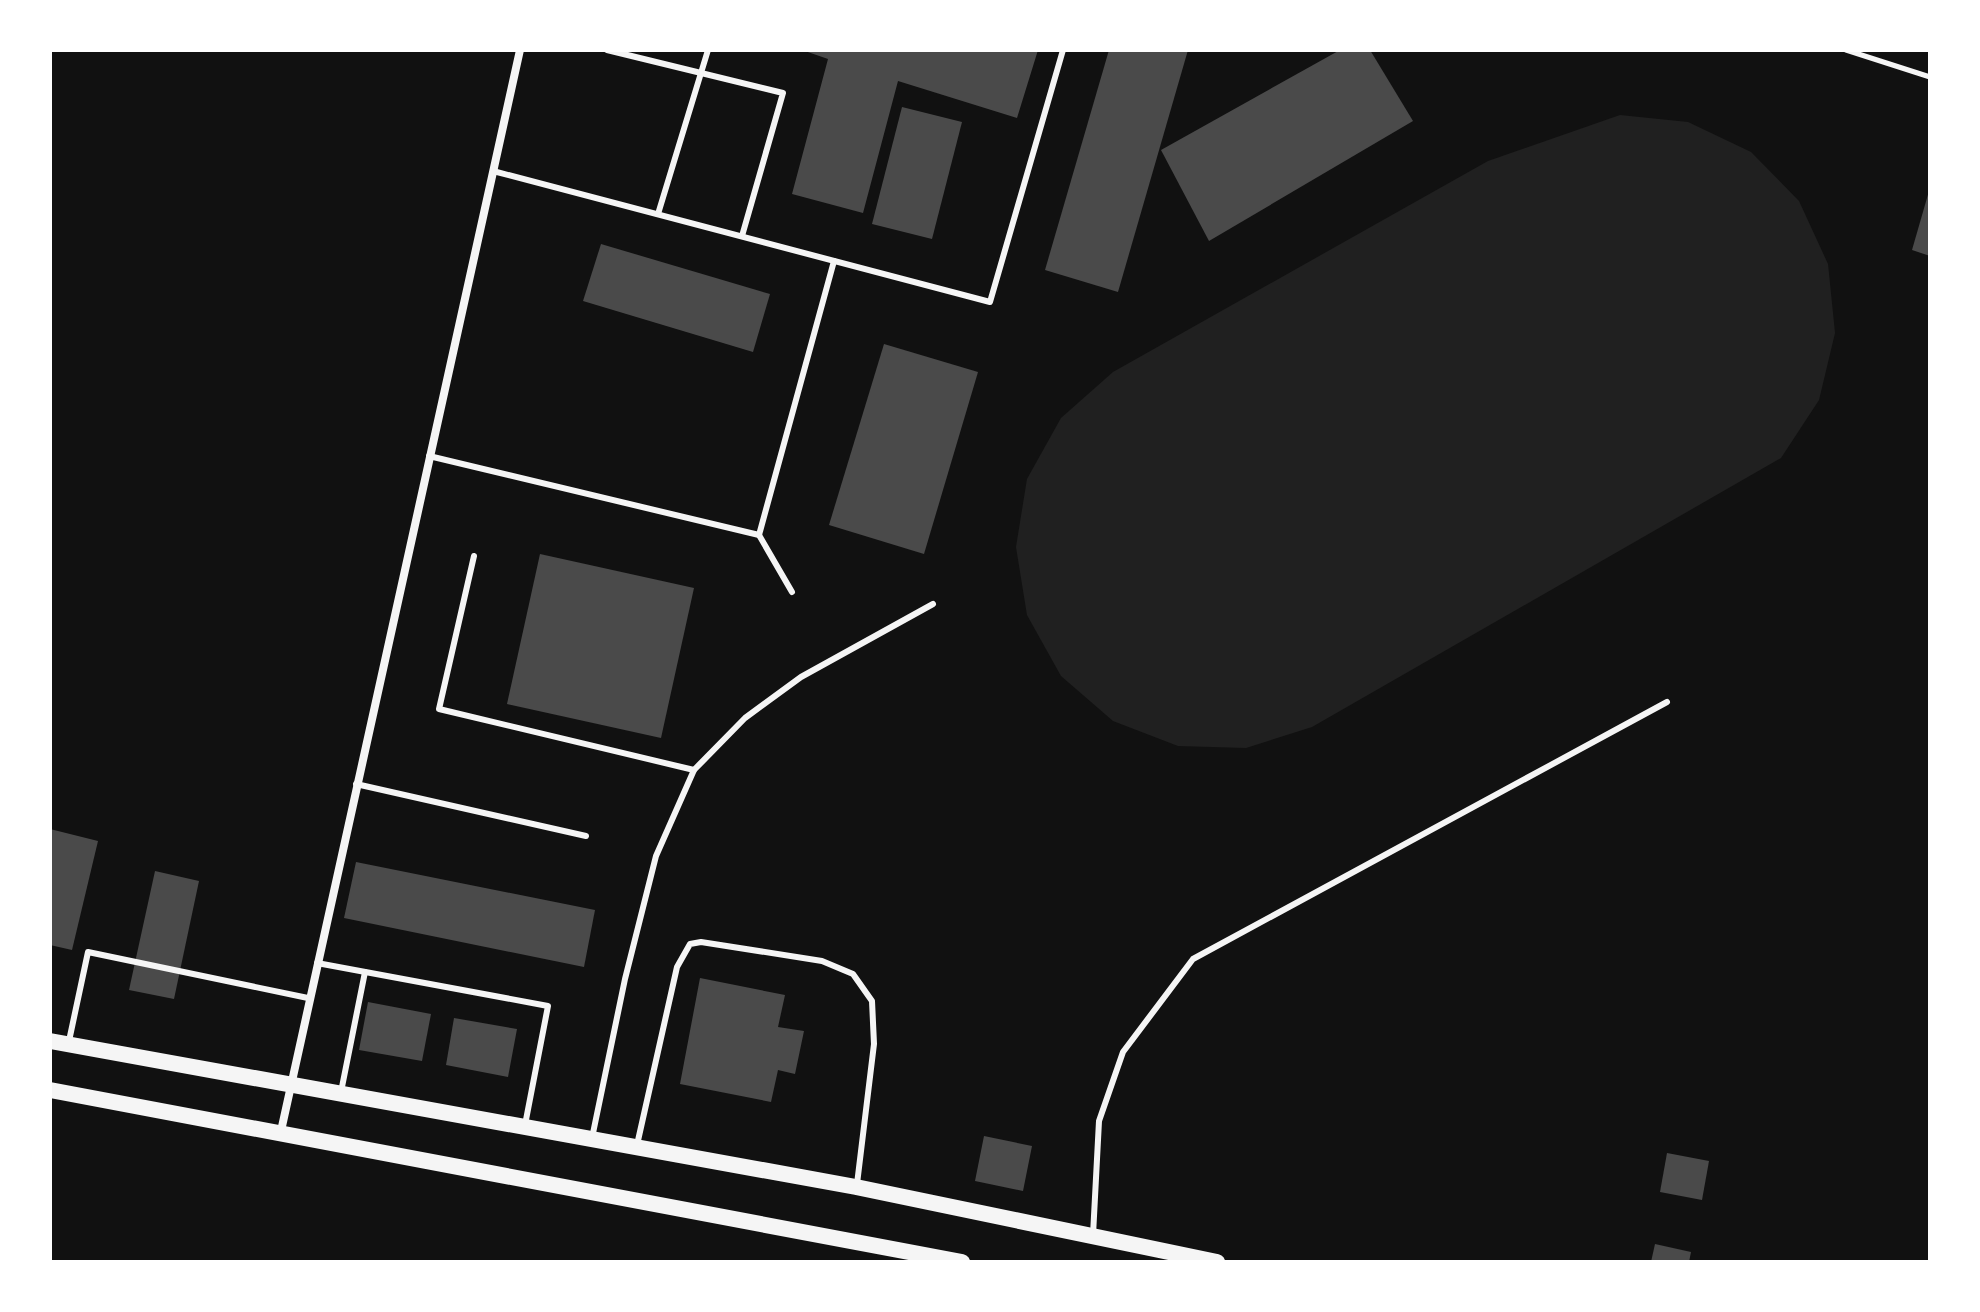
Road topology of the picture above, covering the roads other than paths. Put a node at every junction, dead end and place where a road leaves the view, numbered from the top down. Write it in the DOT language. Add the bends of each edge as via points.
graph roads {
  1 [pos="520,50"];
  2 [pos="607,50"];
  3 [pos="708,50"];
  4 [pos="1063,50"];
  5 [pos="701,73"];
  6 [pos="493,171"];
  7 [pos="658,214"];
  8 [pos="742,236"];
  9 [pos="834,261"];
  10 [pos="429,456"];
  11 [pos="759,535"];
  12 [pos="474,556"];
  13 [pos="792,592"];
  14 [pos="933,604"];
  15 [pos="1667,702"];
  16 [pos="694,770"];
  17 [pos="356,784"];
  18 [pos="586,836"];
  19 [pos="316,963"];
  20 [pos="365,972"];
  21 [pos="308,998"];
  22 [pos="50,1041"];
  23 [pos="68,1044"];
  24 [pos="290,1083"];
  25 [pos="50,1090"];
  26 [pos="341,1092"];
  27 [pos="525,1125"];
  28 [pos="281,1131"];
  29 [pos="592,1138"];
  30 [pos="637,1146"];
  31 [pos="856,1187"];
  32 [pos="1093,1238"];
  33 [pos="1176,1258"];
  34 [pos="962,1262"];
  35 [pos="1217,1262"];
  1 -- 6 [label="street"];
  2 -- 5 [label="lane"];
  3 -- 5 [label="lane"];
  4 -- 9 [label="lane" via="990,302"];
  5 -- 7 [label="lane"];
  5 -- 8 [label="lane" via="783,93"];
  6 -- 7 [label="lane"];
  6 -- 10 [label="street"];
  7 -- 8 [label="lane"];
  8 -- 9 [label="lane"];
  9 -- 11 [label="lane"];
  10 -- 11 [label="lane"];
  10 -- 17 [label="street"];
  11 -- 13 [label="lane"];
  12 -- 16 [label="lane" via="439,709"];
  14 -- 16 [label="lane" via="801,677 745,718"];
  15 -- 32 [label="lane" via="1193,959 1123,1052 1099,1121"];
  16 -- 29 [label="lane" via="656,856"];
  17 -- 18 [label="lane"];
  17 -- 19 [label="street"];
  19 -- 20 [label="lane"];
  19 -- 21 [label="street"];
  20 -- 26 [label="lane"];
  20 -- 27 [label="lane" via="548,1006"];
  21 -- 23 [label="lane" via="88,952"];
  21 -- 24 [label="street"];
  22 -- 23 [label="main road"];
  23 -- 24 [label="main road"];
  24 -- 26 [label="main road"];
  24 -- 28 [label="street"];
  25 -- 28 [label="main road"];
  26 -- 27 [label="main road"];
  27 -- 29 [label="main road"];
  28 -- 34 [label="main road"];
  29 -- 30 [label="main road"];
  30 -- 31 [label="main road"];
  30 -- 31 [label="lane" via="677,967 690,944 822,961 853,974 872,1001 874,1044"];
  31 -- 32 [label="main road"];
  32 -- 33 [label="main road"];
  33 -- 35 [label="main road"];
}
